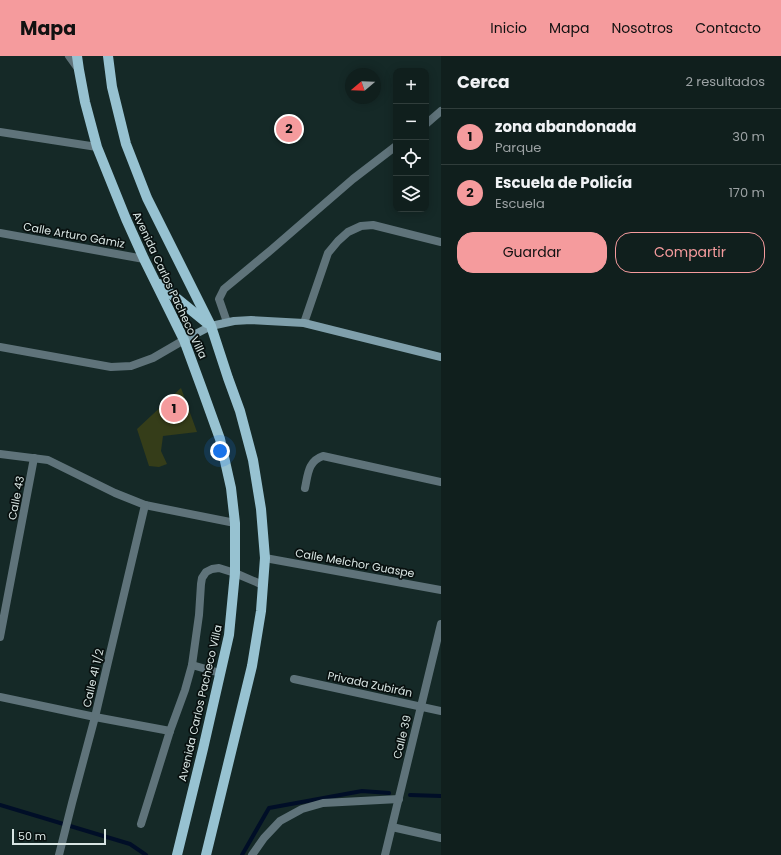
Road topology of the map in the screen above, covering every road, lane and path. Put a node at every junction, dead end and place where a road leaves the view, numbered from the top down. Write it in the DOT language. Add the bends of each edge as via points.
graph roads {
  1 [pos="69,56"];
  2 [pos="77,56"];
  3 [pos="108,56"];
  4 [pos="79,70"];
  5 [pos="441,111"];
  6 [pos="429,121"];
  7 [pos="0,132"];
  8 [pos="97,148"];
  9 [pos="393,148"];
  10 [pos="0,233"];
  11 [pos="441,242"];
  12 [pos="144,259"];
  13 [pos="156,281"];
  14 [pos="227,322"];
  15 [pos="304,323"];
  16 [pos="211,326"];
  17 [pos="184,340"];
  18 [pos="0,347"];
  19 [pos="441,357"];
  20 [pos="0,454"];
  21 [pos="34,458"];
  22 [pos="441,482"];
  23 [pos="305,488"];
  24 [pos="145,505"];
  25 [pos="235,523"];
  26 [pos="266,558"];
  27 [pos="235,573"];
  28 [pos="263,586"];
  29 [pos="441,590"];
  30 [pos="441,624"];
  31 [pos="0,637"];
  32 [pos="192,665"];
  33 [pos="220,673"];
  34 [pos="294,679"];
  35 [pos="0,697"];
  36 [pos="421,706"];
  37 [pos="441,711"];
  38 [pos="95,717"];
  39 [pos="170,731"];
  40 [pos="398,798"];
  41 [pos="141,824"];
  42 [pos="392,827"];
  43 [pos="441,838"];
  44 [pos="59,855"];
  45 [pos="177,855"];
  46 [pos="206,855"];
  47 [pos="252,855"];
  48 [pos="385,855"];
  1 -- 4 [label="street"];
  2 -- 4 [label="main road, Avenida Carlos Pacheco Villa"];
  3 -- 16 [label="main road, Avenida Carlos Pacheco Villa" via="112,87 126,144 147,198"];
  4 -- 8 [label="main road, Avenida Carlos Pacheco Villa"];
  5 -- 6 [label="street"];
  7 -- 8 [label="street"];
  8 -- 12 [label="main road, Avenida Carlos Pacheco Villa"];
  9 -- 14 [label="street" via="353,179 224,289 219,299"];
  10 -- 12 [label="street, Calle Arturo Gámiz"];
  11 -- 15 [label="street" via="373,225 361,226 348,232 328,253"];
  12 -- 13 [label="main road, Avenida Carlos Pacheco Villa"];
  13 -- 16 [label="main road"];
  13 -- 17 [label="main road, Avenida Carlos Pacheco Villa"];
  14 -- 15 [label="main road" via="251,320"];
  14 -- 16 [label="main road"];
  15 -- 19 [label="main road"];
  16 -- 17 [label="main road"];
  16 -- 26 [label="main road, Avenida Carlos Pacheco Villa" via="240,411 253,460"];
  17 -- 18 [label="street" via="153,358 131,366 111,367"];
  17 -- 25 [label="main road, Avenida Carlos Pacheco Villa" via="220,439 231,488"];
  20 -- 21 [label="street"];
  21 -- 24 [label="street" via="48,460"];
  21 -- 31 [label="street, Calle 43"];
  22 -- 23 [label="street" via="323,456 317,458 310,466"];
  24 -- 25 [label="street"];
  24 -- 38 [label="street, Calle 41 1/2"];
  25 -- 27 [label="main road, Avenida Carlos Pacheco Villa"];
  26 -- 28 [label="main road, Avenida Carlos Pacheco Villa"];
  26 -- 29 [label="street, Calle Melchor Guaspe"];
  27 -- 28 [label="street"];
  27 -- 32 [label="street" via="220,568 212,569 202,578 200,615"];
  27 -- 33 [label="main road, Avenida Carlos Pacheco Villa" via="229,635"];
  28 -- 46 [label="main road, Avenida Carlos Pacheco Villa" via="252,666"];
  30 -- 36 [label="street, Calle 39"];
  32 -- 33 [label="street"];
  32 -- 39 [label="street"];
  33 -- 45 [label="main road, Avenida Carlos Pacheco Villa"];
  34 -- 36 [label="street, Privada Zubirán"];
  35 -- 38 [label="street"];
  36 -- 37 [label="street, Privada Zubirán"];
  36 -- 40 [label="street, Calle 39"];
  38 -- 39 [label="street"];
  38 -- 44 [label="street, Calle 41 1/2"];
  39 -- 41 [label="street"];
  40 -- 42 [label="street, Calle 39"];
  40 -- 47 [label="street" via="323,803 302,809 280,821"];
  42 -- 43 [label="street"];
  42 -- 48 [label="street, Calle 39"];
}
